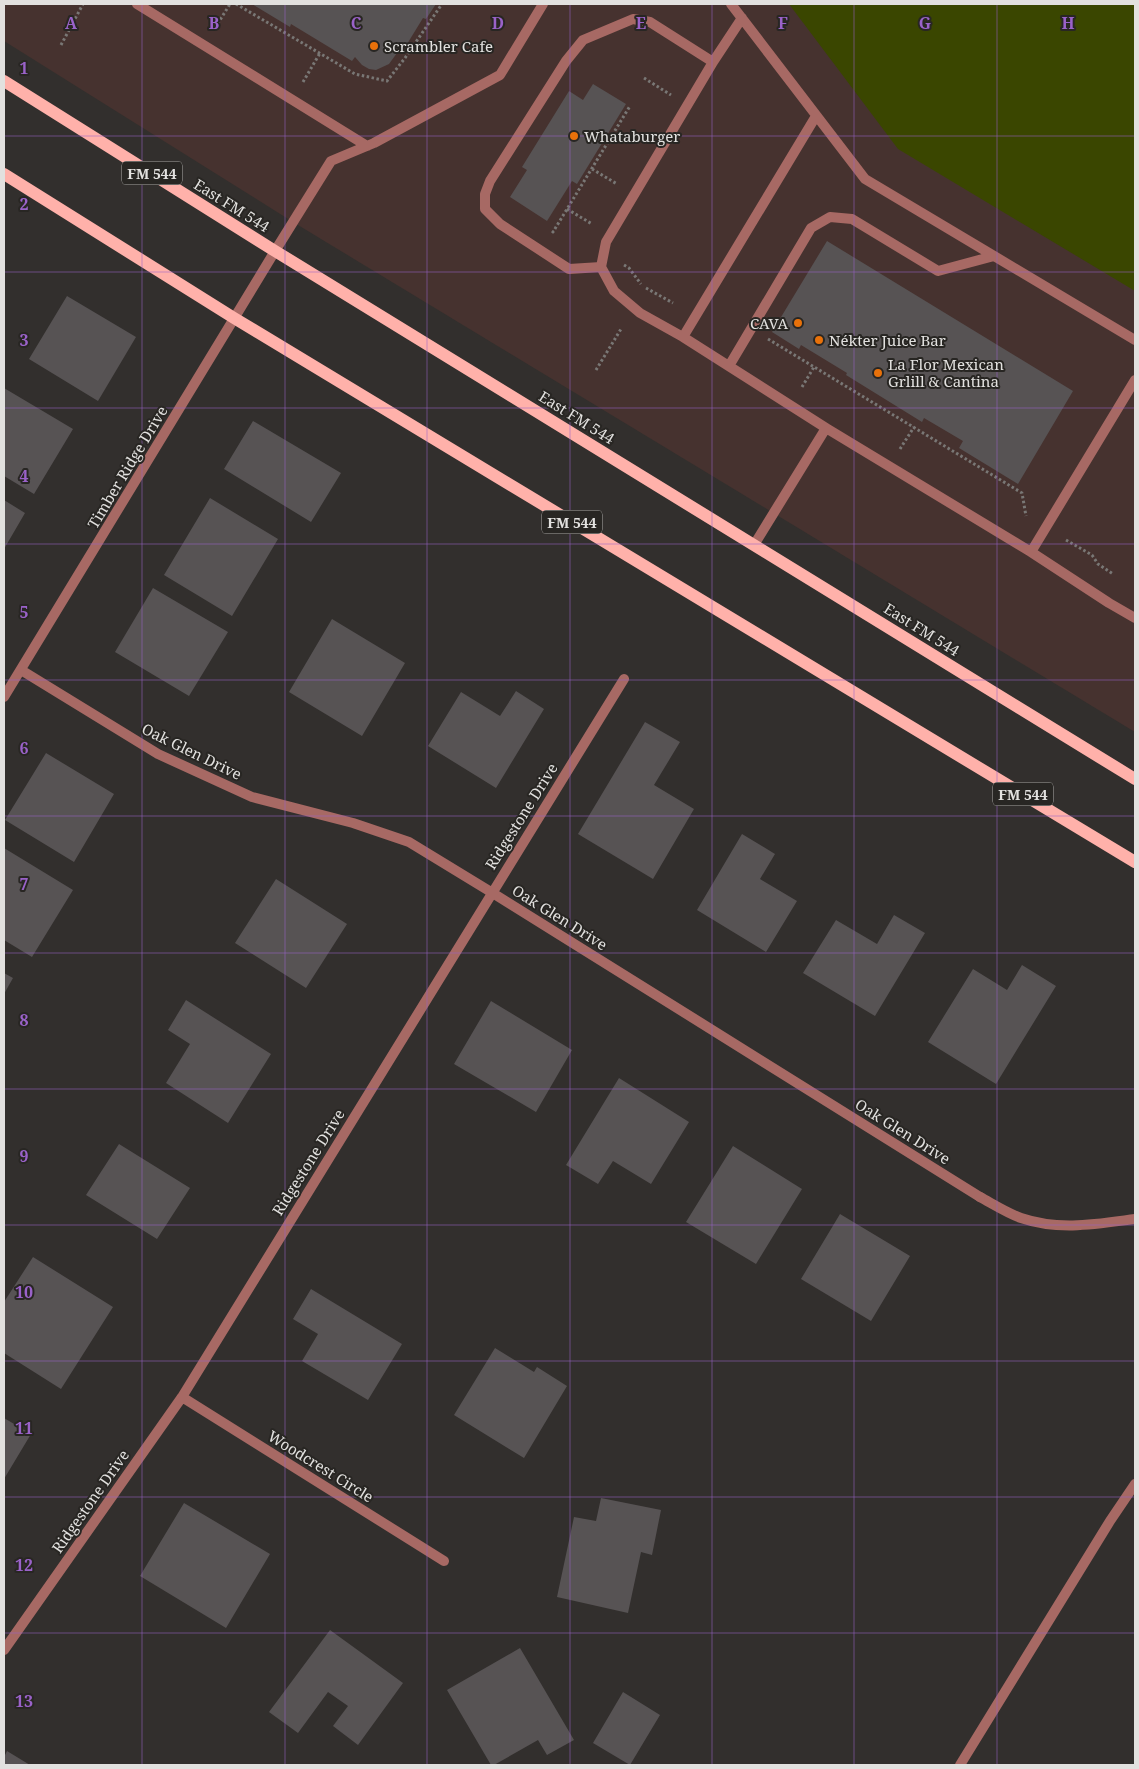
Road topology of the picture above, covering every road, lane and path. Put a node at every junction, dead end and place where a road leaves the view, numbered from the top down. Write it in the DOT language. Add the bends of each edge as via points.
graph roads {
  1 [pos="83,4"];
  2 [pos="137,4"];
  3 [pos="230,4"];
  4 [pos="236,4"];
  5 [pos="442,4"];
  6 [pos="543,4"];
  7 [pos="730,4"];
  8 [pos="742,18"];
  9 [pos="61,45"];
  10 [pos="205,46"];
  11 [pos="320,53"];
  12 [pos="713,62"];
  13 [pos="644,78"];
  14 [pos="4,81"];
  15 [pos="292,99"];
  16 [pos="687,105"];
  17 [pos="630,106"];
  18 [pos="816,116"];
  19 [pos="367,146"];
  20 [pos="592,168"];
  21 [pos="4,174"];
  22 [pos="633,194"];
  23 [pos="567,209"];
  24 [pos="595,226"];
  25 [pos="546,228"];
  26 [pos="275,251"];
  27 [pos="994,256"];
  28 [pos="619,262"];
  29 [pos="602,267"];
  30 [pos="673,303"];
  31 [pos="234,318"];
  32 [pos="621,329"];
  33 [pos="683,337"];
  34 [pos="1135,340"];
  35 [pos="764,345"];
  36 [pos="729,366"];
  37 [pos="596,370"];
  38 [pos="1135,380"];
  39 [pos="826,428"];
  40 [pos="1026,516"];
  41 [pos="1066,540"];
  42 [pos="754,545"];
  43 [pos="1031,552"];
  44 [pos="1113,574"];
  45 [pos="1135,618"];
  46 [pos="21,670"];
  47 [pos="624,679"];
  48 [pos="4,697"];
  49 [pos="1135,779"];
  50 [pos="1135,862"];
  51 [pos="492,892"];
  52 [pos="1135,1219"];
  53 [pos="182,1397"];
  54 [pos="1135,1484"];
  55 [pos="444,1561"];
  56 [pos="4,1650"];
  57 [pos="960,1765"];
  1 -- 9 [label="path"];
  2 -- 10 [label="street"];
  3 -- 10 [label="path"];
  4 -- 11 [label="path"];
  5 -- 11 [label="path" via="387,81 354,74"];
  6 -- 19 [label="street, Timber Ridge Drive" via="500,75"];
  7 -- 8 [label="street"];
  8 -- 12 [label="street"];
  8 -- 18 [label="street"];
  10 -- 15 [label="street"];
  11 -- 15 [label="path"];
  12 -- 16 [label="street"];
  12 -- 29 [label="street" via="642,19 620,23 583,40 566,61 490,181 485,194 485,209 500,224 570,269"];
  13 -- 16 [label="path"];
  14 -- 26 [label="main road, East FM 544 / FM 544"];
  15 -- 19 [label="street"];
  16 -- 22 [label="street"];
  17 -- 20 [label="path"];
  18 -- 27 [label="street" via="865,179"];
  18 -- 33 [label="street"];
  19 -- 26 [label="street, Timber Ridge Drive" via="331,161"];
  20 -- 22 [label="path"];
  20 -- 23 [label="path"];
  21 -- 31 [label="main road, FM 544"];
  22 -- 29 [label="street" via="606,242"];
  23 -- 24 [label="path"];
  23 -- 25 [label="path" via="553,232"];
  26 -- 31 [label="street, Timber Ridge Drive"];
  26 -- 42 [label="main road, East FM 544 / FM 544"];
  27 -- 34 [label="street"];
  27 -- 36 [label="street" via="938,271 852,219 830,217 811,228"];
  28 -- 30 [label="path" via="629,268 645,288"];
  29 -- 33 [label="street" via="614,290 640,313"];
  31 -- 46 [label="street, Timber Ridge Drive"];
  31 -- 50 [label="main road, FM 544"];
  32 -- 37 [label="path"];
  33 -- 36 [label="street"];
  35 -- 40 [label="path" via="768,339 1022,492"];
  36 -- 39 [label="street"];
  38 -- 43 [label="street"];
  39 -- 42 [label="street"];
  39 -- 43 [label="street"];
  41 -- 44 [label="path" via="1092,555 1098,564"];
  42 -- 49 [label="main road, East FM 544 / FM 544"];
  43 -- 45 [label="street"];
  46 -- 48 [label="street, Timber Ridge Drive"];
  46 -- 51 [label="street, Oak Glen Drive" via="158,754 252,797 352,823 408,842"];
  47 -- 51 [label="street, Ridgestone Drive"];
  51 -- 52 [label="street, Oak Glen Drive" via="980,1197 1019,1218 1065,1226"];
  51 -- 53 [label="street, Ridgestone Drive"];
  53 -- 55 [label="street, Woodcrest Circle"];
  53 -- 56 [label="street, Ridgestone Drive"];
  54 -- 57 [label="street"];
}
